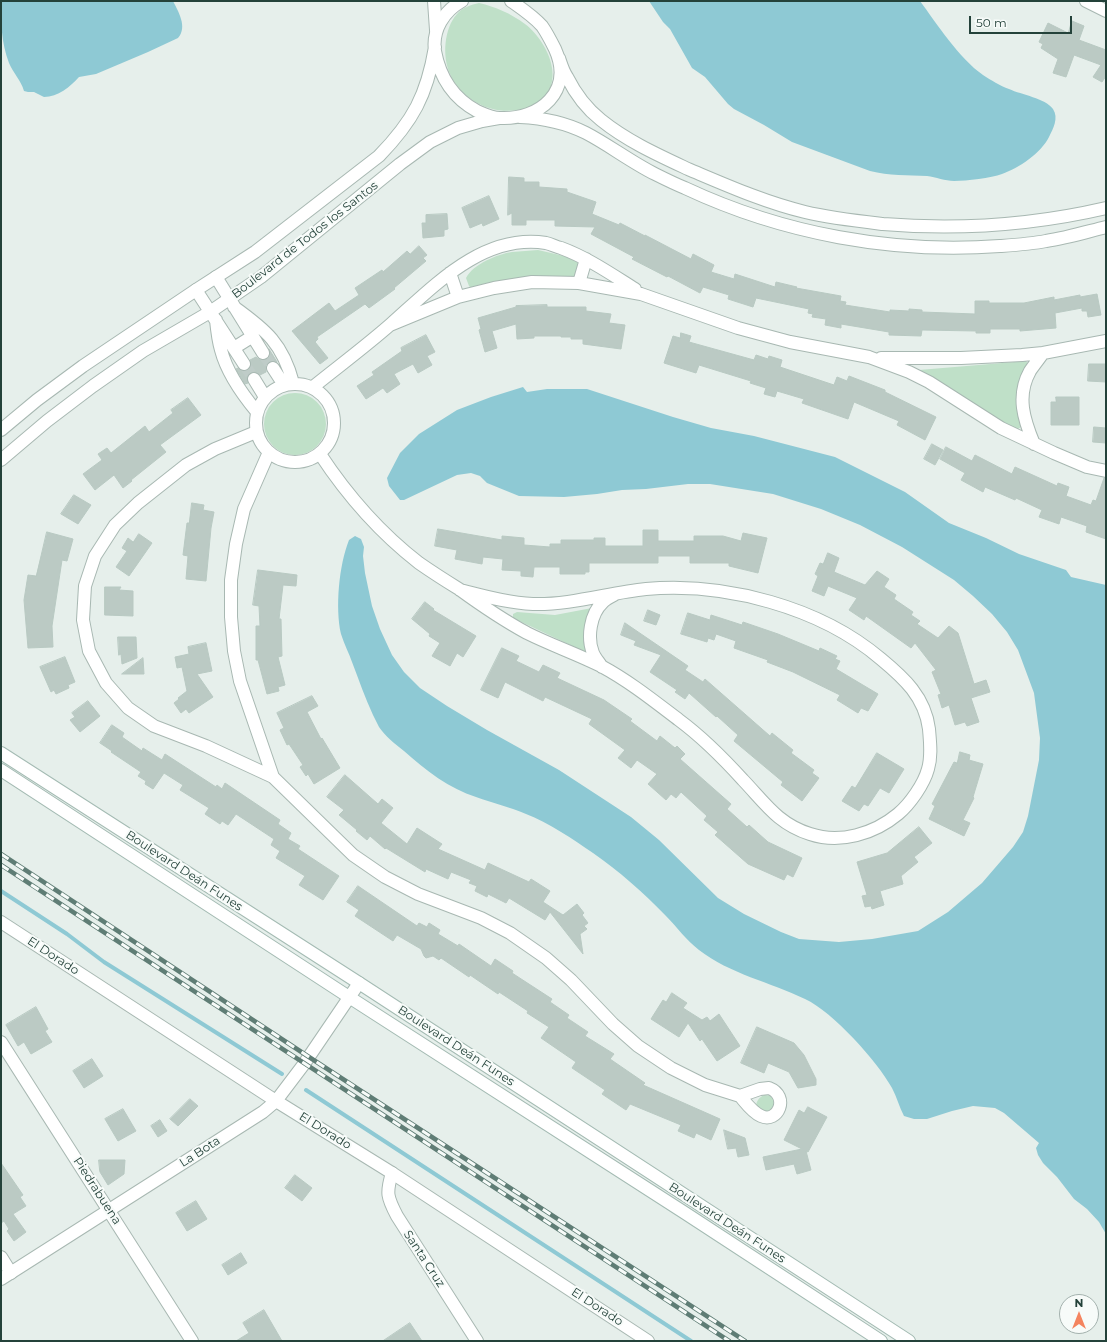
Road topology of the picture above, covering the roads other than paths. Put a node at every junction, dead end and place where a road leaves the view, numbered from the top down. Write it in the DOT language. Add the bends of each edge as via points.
graph roads {
  1 [pos="434,1"];
  2 [pos="462,1"];
  3 [pos="511,1"];
  4 [pos="1086,1"];
  5 [pos="1106,11"];
  6 [pos="436,30"];
  7 [pos="435,47"];
  8 [pos="559,58"];
  9 [pos="520,117"];
  10 [pos="499,118"];
  11 [pos="1106,208"];
  12 [pos="1106,227"];
  13 [pos="586,259"];
  14 [pos="450,273"];
  15 [pos="216,277"];
  16 [pos="579,283"];
  17 [pos="196,290"];
  18 [pos="641,294"];
  19 [pos="458,297"];
  20 [pos="232,303"];
  21 [pos="213,316"];
  22 [pos="390,325"];
  23 [pos="253,336"];
  24 [pos="1106,341"];
  25 [pos="234,348"];
  26 [pos="263,352"];
  27 [pos="1043,353"];
  28 [pos="869,357"];
  29 [pos="244,364"];
  30 [pos="273,368"];
  31 [pos="254,379"];
  32 [pos="289,384"];
  33 [pos="313,387"];
  34 [pos="265,397"];
  35 [pos="257,412"];
  36 [pos="1,430"];
  37 [pos="256,432"];
  38 [pos="1034,444"];
  39 [pos="269,452"];
  40 [pos="320,454"];
  41 [pos="1,460"];
  42 [pos="1106,471"];
  43 [pos="460,590"];
  44 [pos="617,594"];
  45 [pos="602,667"];
  46 [pos="1,753"];
  47 [pos="1,770"];
  48 [pos="273,777"];
  49 [pos="1,922"];
  50 [pos="359,983"];
  51 [pos="349,997"];
  52 [pos="1,1042"];
  53 [pos="740,1096"];
  54 [pos="276,1101"];
  55 [pos="392,1173"];
  56 [pos="109,1210"];
  57 [pos="1,1257"];
  58 [pos="6,1276"];
  59 [pos="192,1341"];
  60 [pos="477,1341"];
  61 [pos="648,1341"];
  62 [pos="881,1341"];
  63 [pos="909,1341"];
  1 -- 6 [label="street"];
  2 -- 6 [label="street" via="451,8"];
  3 -- 8 [label="street" via="541,26"];
  4 -- 5 [label="street"];
  6 -- 7 [label="street"];
  7 -- 10 [label="street" via="442,75 452,91 465,104 484,114"];
  7 -- 15 [label="street, Boulevard de Todos los Santos" via="423,95 394,141 379,156 255,252"];
  8 -- 9 [label="street" via="561,72 554,95 537,111"];
  8 -- 11 [label="street" via="566,76 590,110 628,138 668,160 739,191 804,212 837,219 916,227 1030,222"];
  9 -- 10 [label="street"];
  9 -- 12 [label="street" via="552,122 585,133 654,174 751,215 839,237 879,243 972,248 1046,241"];
  10 -- 20 [label="street, Boulevard de Todos los Santos" via="458,128 430,142"];
  13 -- 14 [label="street" via="547,243 523,242 498,246 477,255"];
  13 -- 16 [label="street"];
  13 -- 18 [label="street"];
  14 -- 19 [label="street"];
  14 -- 22 [label="street"];
  15 -- 17 [label="street, Boulevard de Todos los Santos"];
  15 -- 20 [label="street"];
  16 -- 18 [label="street"];
  16 -- 19 [label="street" via="532,282"];
  17 -- 21 [label="street"];
  17 -- 36 [label="street, Boulevard de Todos los Santos" via="83,366 36,400"];
  18 -- 28 [label="street" via="738,328 790,342"];
  19 -- 22 [label="street"];
  20 -- 21 [label="street, Boulevard de Todos los Santos"];
  20 -- 23 [label="street"];
  20 -- 32 [label="street" via="259,325 281,351 286,362"];
  21 -- 25 [label="street"];
  21 -- 35 [label="street" via="228,368 247,401"];
  21 -- 41 [label="street, Boulevard de Todos los Santos" via="143,351 47,421"];
  22 -- 33 [label="street"];
  23 -- 25 [label="street"];
  23 -- 26 [label="street"];
  24 -- 27 [label="street"];
  25 -- 29 [label="street"];
  27 -- 28 [label="street" via="961,358"];
  27 -- 38 [label="street" via="1030,371 1023,389 1022,406 1025,422"];
  28 -- 38 [label="street" via="930,382 1001,428"];
  30 -- 32 [label="street"];
  31 -- 34 [label="street"];
  32 -- 33 [label="street"];
  32 -- 34 [label="street" via="274,389"];
  33 -- 40 [label="street" via="324,395 331,406 334,419 334,432"];
  34 -- 35 [label="street"];
  35 -- 37 [label="street"];
  37 -- 39 [label="street"];
  37 -- 48 [label="street" via="215,449 186,465 115,524 95,556 85,586 83,620 89,651 106,683 128,708 154,726 206,746"];
  38 -- 42 [label="street" via="1087,467"];
  39 -- 40 [label="street" via="278,459 288,462 300,462"];
  39 -- 48 [label="street" via="244,509 231,580 231,617 240,681"];
  40 -- 43 [label="street" via="336,479 376,526 419,563"];
  43 -- 44 [label="street" via="501,601 532,604 563,603"];
  43 -- 45 [label="street" via="489,611 530,634"];
  44 -- 45 [label="street" via="603,602 592,621 590,644"];
  44 -- 45 [label="street" via="648,589 687,588 736,593 784,606 837,628 872,651 903,677 918,697 928,722 931,746 928,769 917,792 901,812 883,825 861,835 840,838 812,835 790,826 772,813 758,795 689,727"];
  46 -- 50 [label="street, Boulevard Deán Funes"];
  47 -- 51 [label="street, Boulevard Deán Funes"];
  48 -- 53 [label="street" via="353,855 418,894 481,918 510,933 546,958 571,980 638,1046 692,1079"];
  49 -- 54 [label="street, El Dorado"];
  50 -- 51 [label="street, La Bota"];
  50 -- 63 [label="street, Boulevard Deán Funes"];
  51 -- 54 [label="street, La Bota"];
  51 -- 62 [label="street, Boulevard Deán Funes"];
  52 -- 56 [label="street, Piedrabuena"];
  54 -- 55 [label="street, El Dorado"];
  54 -- 56 [label="street, La Bota" via="263,1112"];
  55 -- 60 [label="street, Santa Cruz" via="388,1187 389,1200 394,1211"];
  55 -- 61 [label="street, El Dorado"];
  56 -- 58 [label="street, La Bota"];
  56 -- 59 [label="street, Piedrabuena"];
  57 -- 58 [label="street"];
}
